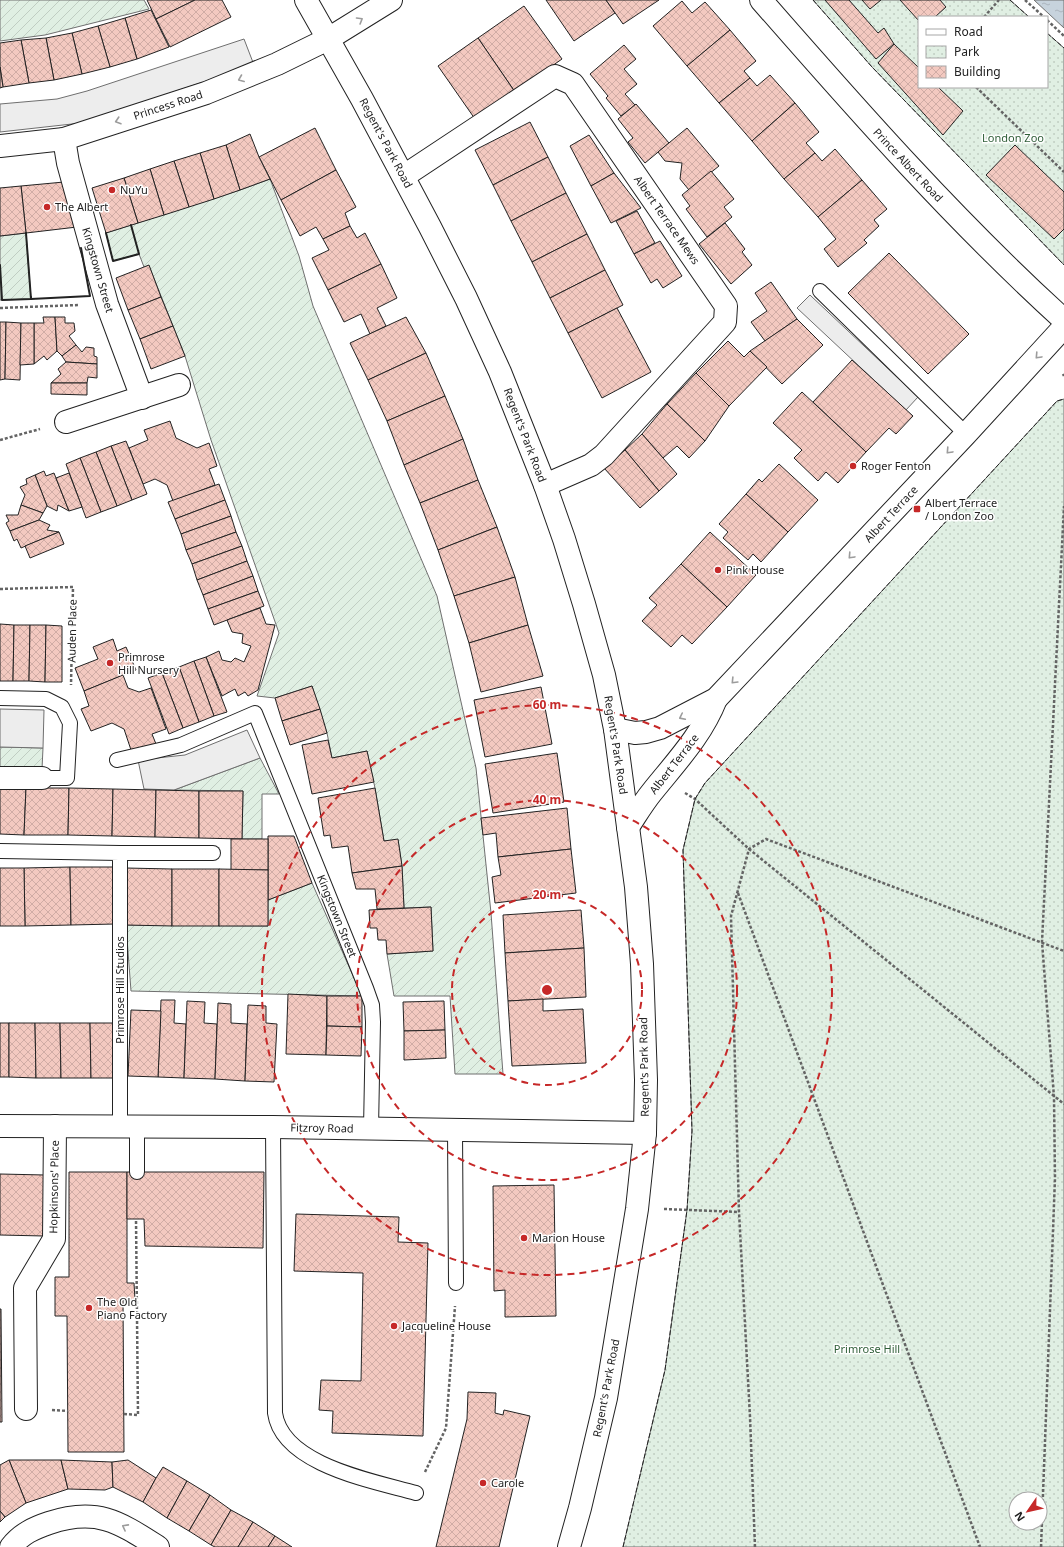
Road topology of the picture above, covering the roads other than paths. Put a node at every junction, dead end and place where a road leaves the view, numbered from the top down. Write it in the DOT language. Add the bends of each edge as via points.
graph roads {
  1 [pos="306,0"];
  2 [pos="391,0"];
  3 [pos="761,0"];
  4 [pos="328,39"];
  5 [pos="64,139"];
  6 [pos="0,146"];
  7 [pos="404,176"];
  8 [pos="820,291"];
  9 [pos="1064,320"];
  10 [pos="1064,327"];
  11 [pos="178,385"];
  12 [pos="142,398"];
  13 [pos="66,422"];
  14 [pos="966,434"];
  15 [pos="545,485"];
  16 [pos="0,698"];
  17 [pos="716,699"];
  18 [pos="615,729"];
  19 [pos="117,760"];
  20 [pos="0,778"];
  21 [pos="42,778"];
  22 [pos="628,827"];
  23 [pos="0,851"];
  24 [pos="120,853"];
  25 [pos="213,853"];
  26 [pos="0,1126"];
  27 [pos="55,1126"];
  28 [pos="129,1126"];
  29 [pos="273,1127"];
  30 [pos="371,1129"];
  31 [pos="455,1130"];
  32 [pos="645,1133"];
  33 [pos="137,1172"];
  34 [pos="456,1283"];
  35 [pos="26,1409"];
  36 [pos="416,1493"];
  37 [pos="11,1547"];
  38 [pos="158,1547"];
  39 [pos="569,1547"];
  1 -- 4 [label="street, Regent's Park Road"];
  4 -- 2 [label="street, Princess Road, one-way"];
  3 -- 9 [label="street, Prince Albert Road" via="913,171 1003,264"];
  4 -- 5 [label="street, Princess Road, one-way" via="277,64 206,93"];
  4 -- 7 [label="street, Regent's Park Road"];
  5 -- 6 [label="street, Princess Road"];
  5 -- 12 [label="street, Kingstown Street" via="68,163 107,304"];
  7 -- 15 [label="street, Regent's Park Road" via="466,298 500,372"];
  7 -- 15 [label="street, Albert Terrace Mews" via="555,76 573,84 726,306 725,322 604,455 591,465"];
  8 -- 14 [label="lane"];
  10 -- 14 [label="street, Albert Terrace, one-way"];
  11 -- 12 [label="street"];
  12 -- 13 [label="street"];
  14 -- 17 [label="street, Albert Terrace, one-way"];
  15 -- 18 [label="street, Regent's Park Road" via="584,604 604,674"];
  16 -- 21 [label="lane" via="46,699 62,706 70,723 67,778"];
  17 -- 18 [label="street, Albert Terrace, one-way" via="653,730 635,733"];
  17 -- 22 [label="street, Albert Terrace" via="710,716"];
  18 -- 22 [label="street, Regent's Park Road"];
  19 -- 30 [label="lane, Kingstown Street" via="181,745 255,713 372,1006"];
  20 -- 21 [label="street"];
  22 -- 32 [label="street, Regent's Park Road" via="642,964"];
  23 -- 24 [label="lane"];
  24 -- 25 [label="lane"];
  24 -- 28 [label="lane, Primrose Hill Studios"];
  26 -- 27 [label="street, Fitzroy Road"];
  27 -- 28 [label="street, Fitzroy Road"];
  27 -- 35 [label="street, Hopkinsons' Place" via="54,1239 25,1288"];
  28 -- 29 [label="street, Fitzroy Road"];
  28 -- 33 [label="lane, Primrose Hill Studios"];
  29 -- 30 [label="street, Fitzroy Road"];
  29 -- 36 [label="lane" via="277,1423 282,1433 295,1446 312,1458 342,1472"];
  30 -- 31 [label="street, Fitzroy Road"];
  31 -- 32 [label="street, Fitzroy Road"];
  31 -- 34 [label="lane"];
  32 -- 39 [label="street, Regent's Park Road" via="637,1209 606,1398"];
  38 -- 37 [label="street, one-way" via="116,1522 87,1516 74,1516 43,1524 20,1536"];
}
